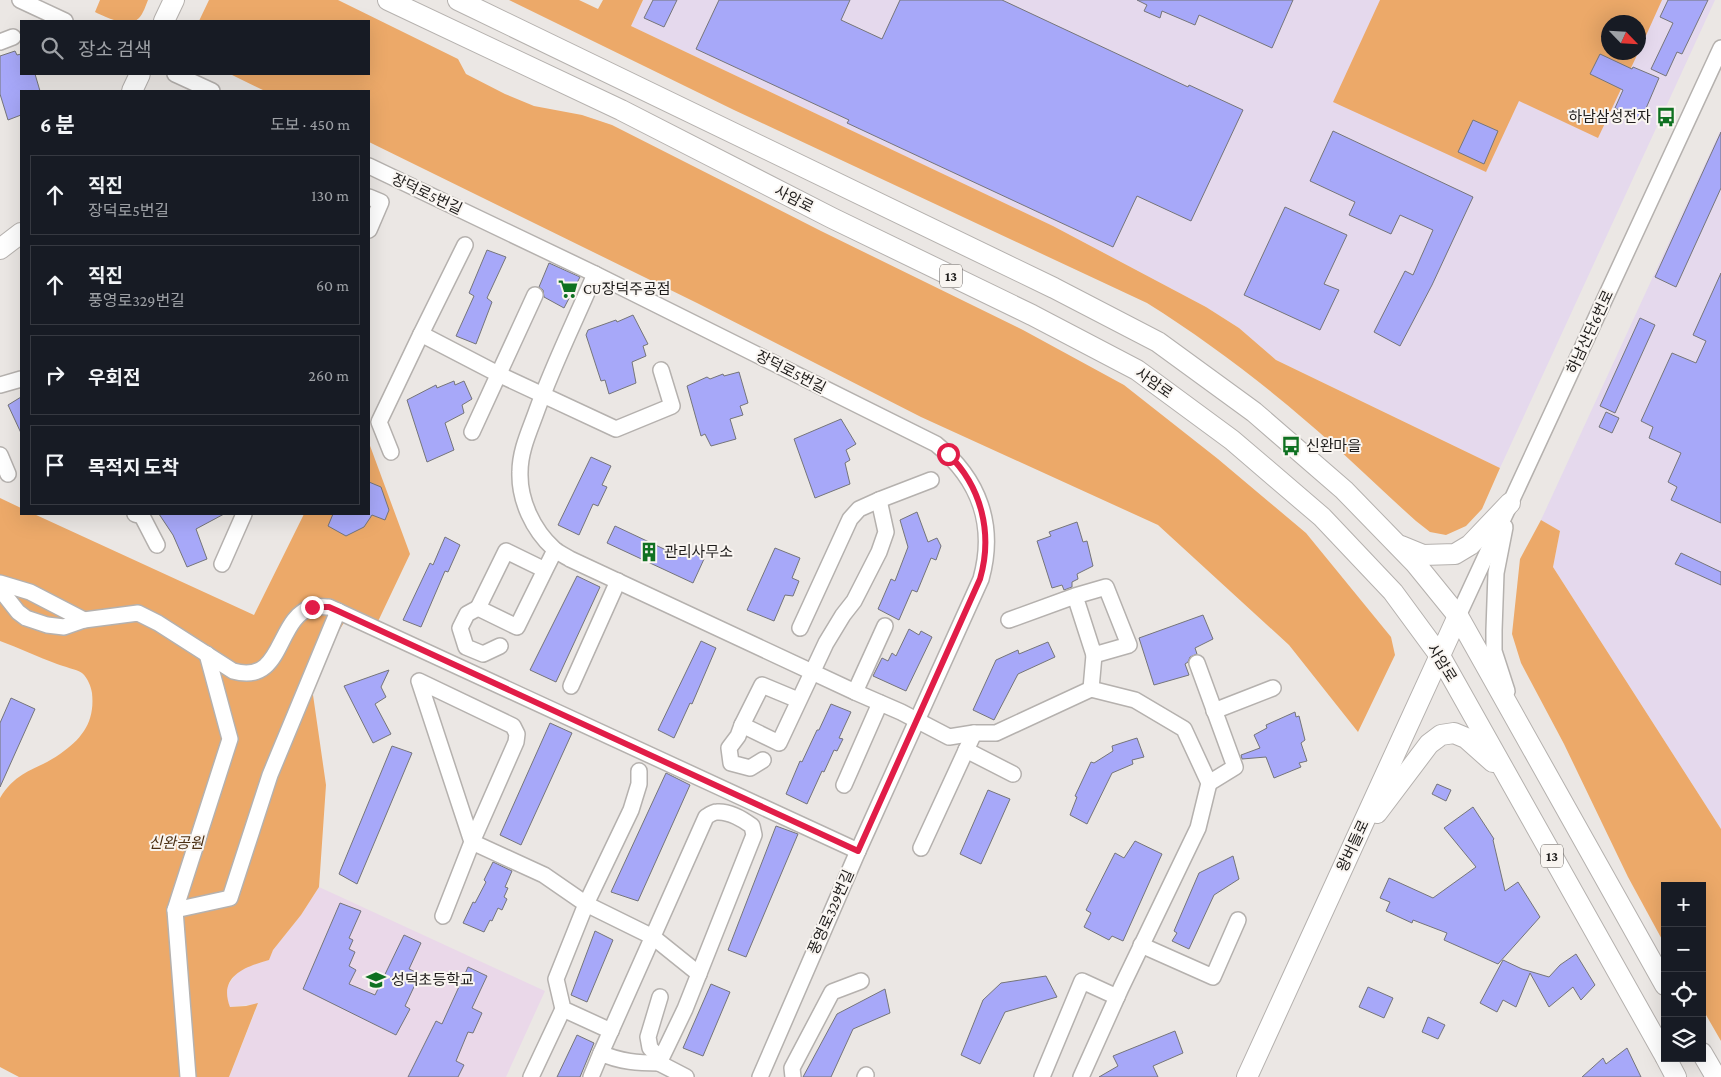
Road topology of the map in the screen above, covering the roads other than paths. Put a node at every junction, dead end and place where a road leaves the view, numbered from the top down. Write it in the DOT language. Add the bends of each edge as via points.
graph roads {
  1 [pos="20,0"];
  2 [pos="174,0"];
  3 [pos="388,0"];
  4 [pos="458,0"];
  5 [pos="63,20"];
  6 [pos="164,20"];
  7 [pos="1721,48"];
  8 [pos="140,75"];
  9 [pos="177,75"];
  10 [pos="132,90"];
  11 [pos="210,90"];
  12 [pos="370,166"];
  13 [pos="370,197"];
  14 [pos="370,228"];
  15 [pos="20,234"];
  16 [pos="465,246"];
  17 [pos="0,249"];
  18 [pos="595,274"];
  19 [pos="535,295"];
  20 [pos="421,334"];
  21 [pos="661,370"];
  22 [pos="498,374"];
  23 [pos="20,379"];
  24 [pos="0,385"];
  25 [pos="542,394"];
  26 [pos="472,432"];
  27 [pos="391,452"];
  28 [pos="0,455"];
  29 [pos="8,474"];
  30 [pos="931,480"];
  31 [pos="879,500"];
  32 [pos="1510,503"];
  33 [pos="138,515"];
  34 [pos="244,515"];
  35 [pos="1397,544"];
  36 [pos="157,545"];
  37 [pos="555,550"];
  38 [pos="222,564"];
  39 [pos="545,570"];
  40 [pos="618,581"];
  41 [pos="0,584"];
  42 [pos="0,589"];
  43 [pos="1075,596"];
  44 [pos="478,608"];
  45 [pos="338,611"];
  46 [pos="1458,616"];
  47 [pos="84,620"];
  48 [pos="1009,620"];
  49 [pos="885,626"];
  50 [pos="800,628"];
  51 [pos="500,646"];
  52 [pos="207,654"];
  53 [pos="1094,655"];
  54 [pos="1440,656"];
  55 [pos="1196,663"];
  56 [pos="812,672"];
  57 [pos="571,686"];
  58 [pos="1273,688"];
  59 [pos="1091,690"];
  60 [pos="854,692"];
  61 [pos="798,700"];
  62 [pos="880,703"];
  63 [pos="1214,711"];
  64 [pos="1515,716"];
  65 [pos="916,720"];
  66 [pos="742,725"];
  67 [pos="974,733"];
  68 [pos="966,750"];
  69 [pos="763,760"];
  70 [pos="639,771"];
  71 [pos="1504,772"];
  72 [pos="1013,774"];
  73 [pos="1209,783"];
  74 [pos="844,785"];
  75 [pos="1356,840"];
  76 [pos="472,842"];
  77 [pos="921,848"];
  78 [pos="858,851"];
  79 [pos="586,904"];
  80 [pos="175,910"];
  81 [pos="443,916"];
  82 [pos="1238,920"];
  83 [pos="653,937"];
  84 [pos="1141,946"];
  85 [pos="699,974"];
  86 [pos="1661,978"];
  87 [pos="861,981"];
  88 [pos="660,997"];
  89 [pos="1117,997"];
  90 [pos="563,1009"];
  91 [pos="611,1031"];
  92 [pos="1661,1050"];
  93 [pos="601,1053"];
  94 [pos="1706,1060"];
  95 [pos="660,1061"];
  96 [pos="1668,1062"];
  97 [pos="681,1076"];
  98 [pos="188,1077"];
  99 [pos="532,1077"];
  100 [pos="591,1077"];
  101 [pos="760,1077"];
  102 [pos="793,1077"];
  103 [pos="1042,1077"];
  104 [pos="1081,1077"];
  105 [pos="1247,1077"];
  106 [pos="1676,1077"];
  107 [pos="1716,1077"];
  1 -- 5 [label="street"];
  2 -- 6 [label="main road"];
  3 -- 54 [label="main road, 사암로 / 13" via="621,110 1137,370 1232,440 1322,517 1393,592"];
  4 -- 35 [label="main road, 13" via="1054,288 1158,342 1254,412 1344,490"];
  7 -- 32 [label="street, 하남산단6번로"];
  8 -- 10 [label="main road"];
  9 -- 11 [label="street"];
  12 -- 18 [label="street, 장덕로5번길"];
  13 -- 14 [label="street" via="381,202"];
  15 -- 17 [label="main road"];
  16 -- 20 [label="street"];
  18 -- 25 [label="street"];
  18 -- 65 [label="street, 장덕로5번길" via="936,444 965,474 983,513 985,561 980,579"];
  19 -- 22 [label="street"];
  20 -- 22 [label="street"];
  20 -- 27 [label="street" via="379,422"];
  21 -- 25 [label="street" via="672,406 616,429"];
  22 -- 25 [label="street"];
  22 -- 26 [label="street"];
  23 -- 24 [label="street"];
  25 -- 37 [label="street" via="527,435 520,473 528,514"];
  28 -- 29 [label="street"];
  30 -- 31 [label="street"];
  31 -- 50 [label="street" via="859,509 850,519"];
  31 -- 56 [label="street" via="886,532 884,539 854,601 833,630"];
  32 -- 35 [label="main road" via="1470,545 1455,554 1423,555"];
  32 -- 46 [label="street, 하남산단6번로"];
  32 -- 64 [label="street" via="1496,573 1494,651"];
  33 -- 36 [label="street"];
  34 -- 38 [label="street"];
  35 -- 46 [label="main road, 13"];
  37 -- 39 [label="street"];
  37 -- 40 [label="street"];
  39 -- 44 [label="street" via="506,551"];
  39 -- 44 [label="street" via="517,627"];
  40 -- 56 [label="street"];
  40 -- 57 [label="street"];
  41 -- 47 [label="street" via="30,592"];
  42 -- 47 [label="street" via="26,618 64,627"];
  43 -- 48 [label="street"];
  43 -- 53 [label="street"];
  43 -- 53 [label="street" via="1106,587 1128,645"];
  44 -- 51 [label="street" via="467,614 460,628 466,646 483,654"];
  45 -- 52 [label="street" via="329,607 312,607 297,617 268,665 260,670 245,674 233,671"];
  45 -- 78 [label="street"];
  45 -- 80 [label="street" via="270,775 230,898"];
  46 -- 54 [label="main road, 왕버들로"];
  46 -- 64 [label="main road, 13"];
  47 -- 52 [label="street" via="138,613"];
  49 -- 60 [label="street"];
  52 -- 80 [label="street" via="230,739"];
  53 -- 59 [label="street"];
  54 -- 71 [label="main road, 사암로 / 13"];
  54 -- 75 [label="main road, 왕버들로"];
  55 -- 63 [label="street"];
  56 -- 60 [label="street"];
  56 -- 61 [label="street"];
  58 -- 63 [label="street"];
  59 -- 67 [label="street" via="996,733"];
  59 -- 73 [label="street" via="1135,700 1184,729"];
  60 -- 62 [label="street"];
  61 -- 66 [label="street" via="762,685"];
  61 -- 66 [label="street" via="780,743"];
  62 -- 65 [label="street"];
  62 -- 74 [label="street"];
  63 -- 73 [label="street" via="1235,767"];
  64 -- 86 [label="main road, 13"];
  65 -- 67 [label="street" via="948,737"];
  65 -- 78 [label="street, 풍영로329번길"];
  66 -- 69 [label="street" via="729,748 731,763 750,768"];
  67 -- 68 [label="street"];
  68 -- 72 [label="street"];
  68 -- 77 [label="street"];
  70 -- 79 [label="street" via="639,784 631,810"];
  71 -- 75 [label="main road" via="1466,738 1454,734 1441,735 1429,744"];
  71 -- 92 [label="main road, 사암로 / 13"];
  73 -- 84 [label="street" via="1198,828"];
  75 -- 105 [label="main road, 왕버들로"];
  76 -- 76 [label="street" via="516,742 516,734 513,726 418,681"];
  76 -- 79 [label="street" via="544,875"];
  76 -- 81 [label="street"];
  78 -- 101 [label="street, 풍영로329번길"];
  79 -- 83 [label="street"];
  79 -- 90 [label="street" via="556,978"];
  80 -- 98 [label="street"];
  82 -- 84 [label="street" via="1213,977"];
  83 -- 85 [label="street"];
  83 -- 85 [label="street" via="706,817 718,812 746,821 754,834"];
  83 -- 91 [label="street"];
  84 -- 89 [label="street"];
  85 -- 95 [label="street"];
  87 -- 102 [label="street" via="832,992 792,1068"];
  88 -- 95 [label="street" via="648,1036 650,1048"];
  89 -- 103 [label="street" via="1082,981"];
  89 -- 104 [label="street"];
  90 -- 91 [label="street"];
  90 -- 99 [label="street"];
  91 -- 93 [label="street"];
  93 -- 95 [label="street" via="638,1063"];
  93 -- 100 [label="street"];
  94 -- 107 [label="main road"];
  95 -- 97 [label="street"];
  96 -- 106 [label="main road, 사암로 / 13"];
}
